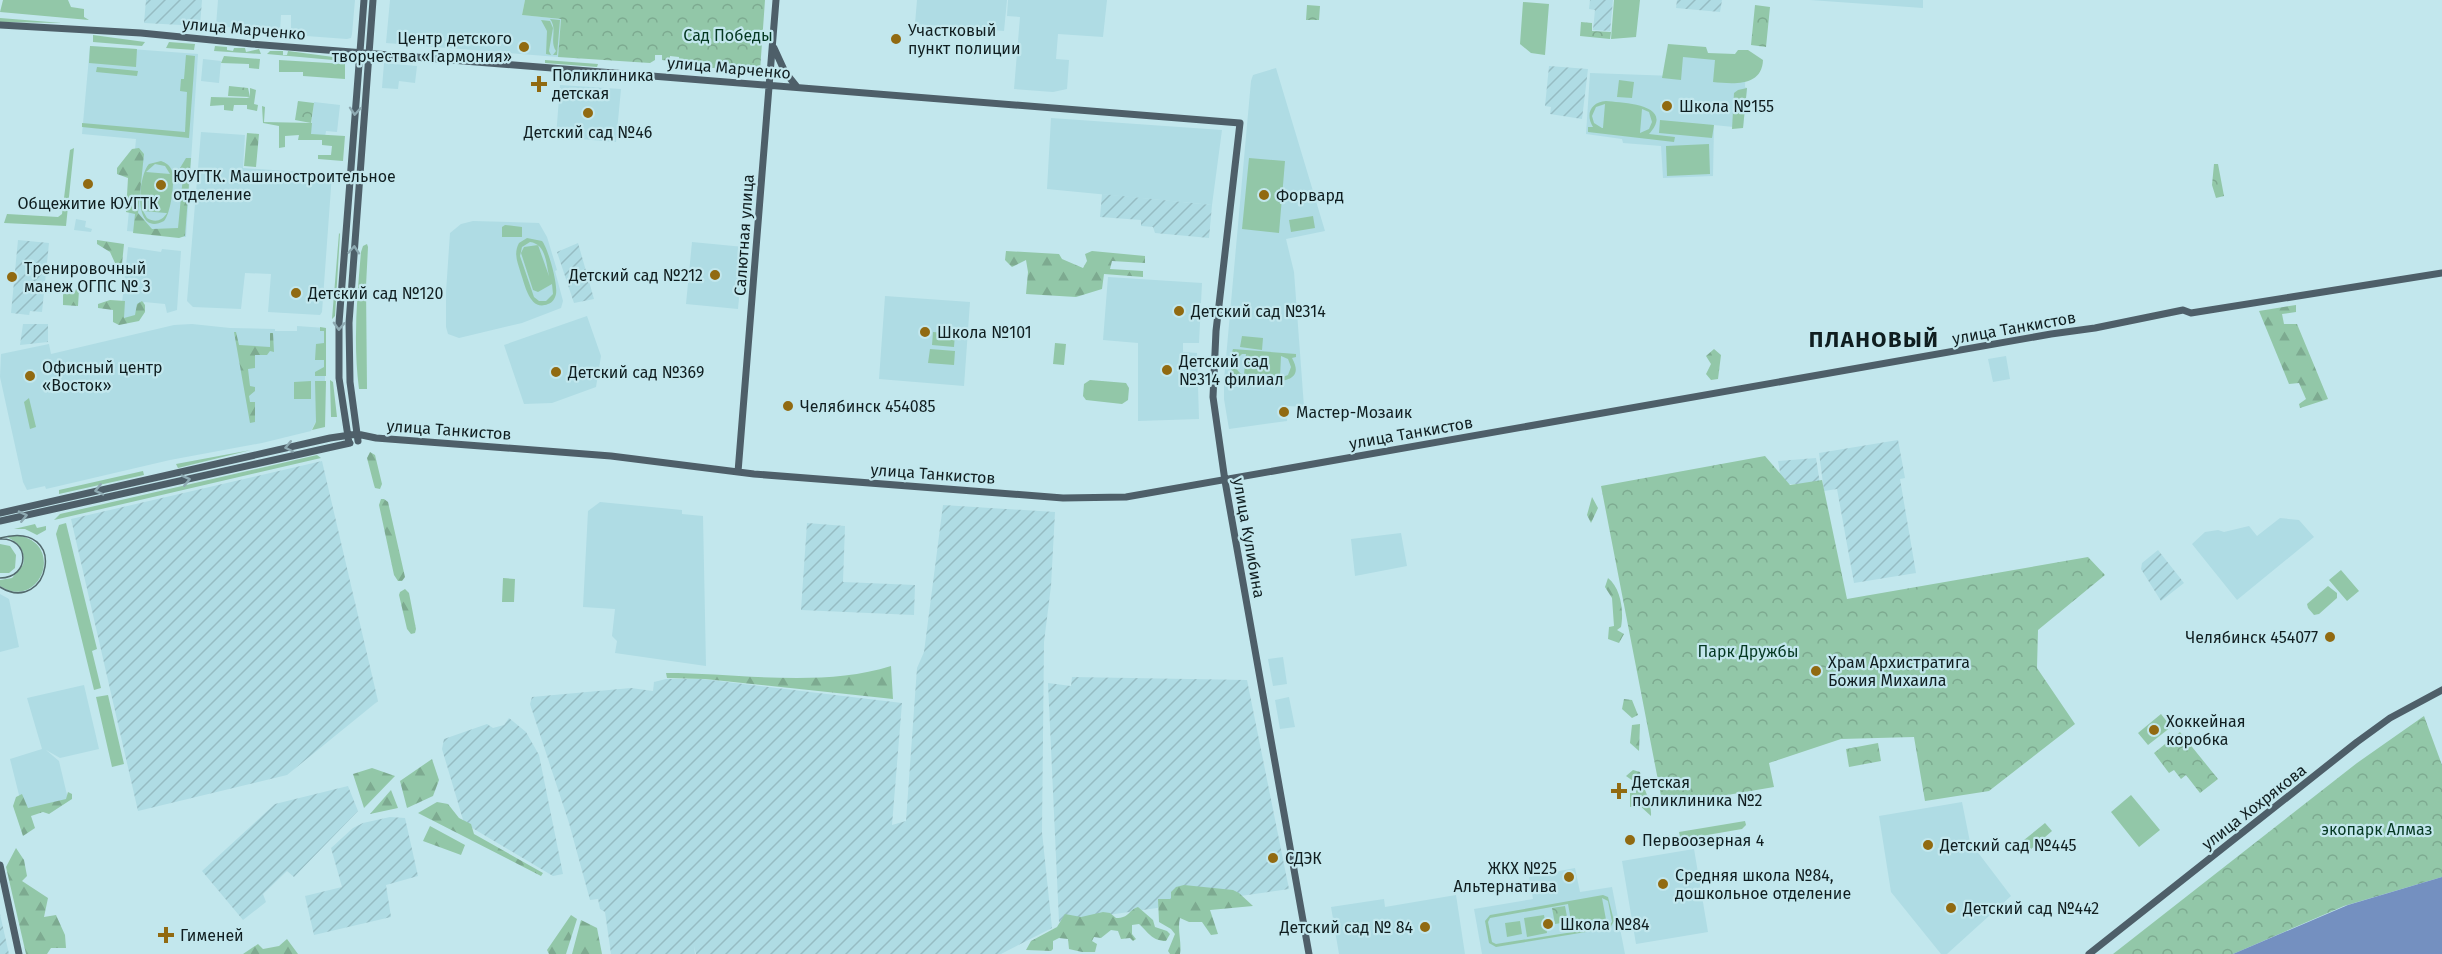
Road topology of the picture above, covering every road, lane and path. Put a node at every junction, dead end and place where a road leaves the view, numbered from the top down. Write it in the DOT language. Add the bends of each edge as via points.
graph roads {
  1 [pos="364,0"];
  2 [pos="373,0"];
  3 [pos="776,0"];
  4 [pos="0,25"];
  5 [pos="772,44"];
  6 [pos="359,52"];
  7 [pos="369,53"];
  8 [pos="769,85"];
  9 [pos="796,87"];
  10 [pos="1239,123"];
  11 [pos="2442,273"];
  12 [pos="346,435"];
  13 [pos="358,438"];
  14 [pos="349,443"];
  15 [pos="738,472"];
  16 [pos="1225,481"];
  17 [pos="44,503"];
  18 [pos="46,511"];
  19 [pos="0,513"];
  20 [pos="0,521"];
  21 [pos="2442,690"];
  22 [pos="0,866"];
  23 [pos="19,954"];
  24 [pos="1309,954"];
  25 [pos="2089,954"];
  1 -- 6 [label="street"];
  2 -- 7 [label="street"];
  3 -- 5 [label="street, Салютная улица"];
  4 -- 6 [label="street, улица Марченко"];
  5 -- 8 [label="street, Салютная улица"];
  5 -- 9 [label="street"];
  6 -- 7 [label="street, улица Марченко"];
  6 -- 12 [label="street, one-way" via="339,323 339,378"];
  7 -- 8 [label="street, улица Марченко"];
  13 -- 7 [label="street, one-way" via="350,382 349,323"];
  8 -- 9 [label="street, улица Марченко"];
  8 -- 15 [label="street, Салютная улица"];
  9 -- 10 [label="street, улица Марченко"];
  10 -- 16 [label="street, улица Кулибина" via="1214,362 1213,397"];
  11 -- 16 [label="street, улица Танкистов" via="2191,313 2183,310"];
  12 -- 13 [label="street, улица Танкистов"];
  12 -- 14 [label="street"];
  12 -- 17 [label="street, улица Танкистов, one-way"];
  13 -- 14 [label="street, улица Танкистов"];
  13 -- 15 [label="street, улица Танкистов" via="611,456"];
  18 -- 14 [label="street, улица Танкистов, one-way"];
  15 -- 16 [label="street, улица Танкистов" via="1087,498 1126,497"];
  16 -- 24 [label="street, улица Кулибина"];
  17 -- 18 [label="street"];
  17 -- 19 [label="street, улица Танкистов"];
  20 -- 18 [label="street, улица Танкистов, one-way"];
  21 -- 25 [label="street, улица Хохрякова" via="2390,718 2357,742"];
  22 -- 23 [label="street"];
}
